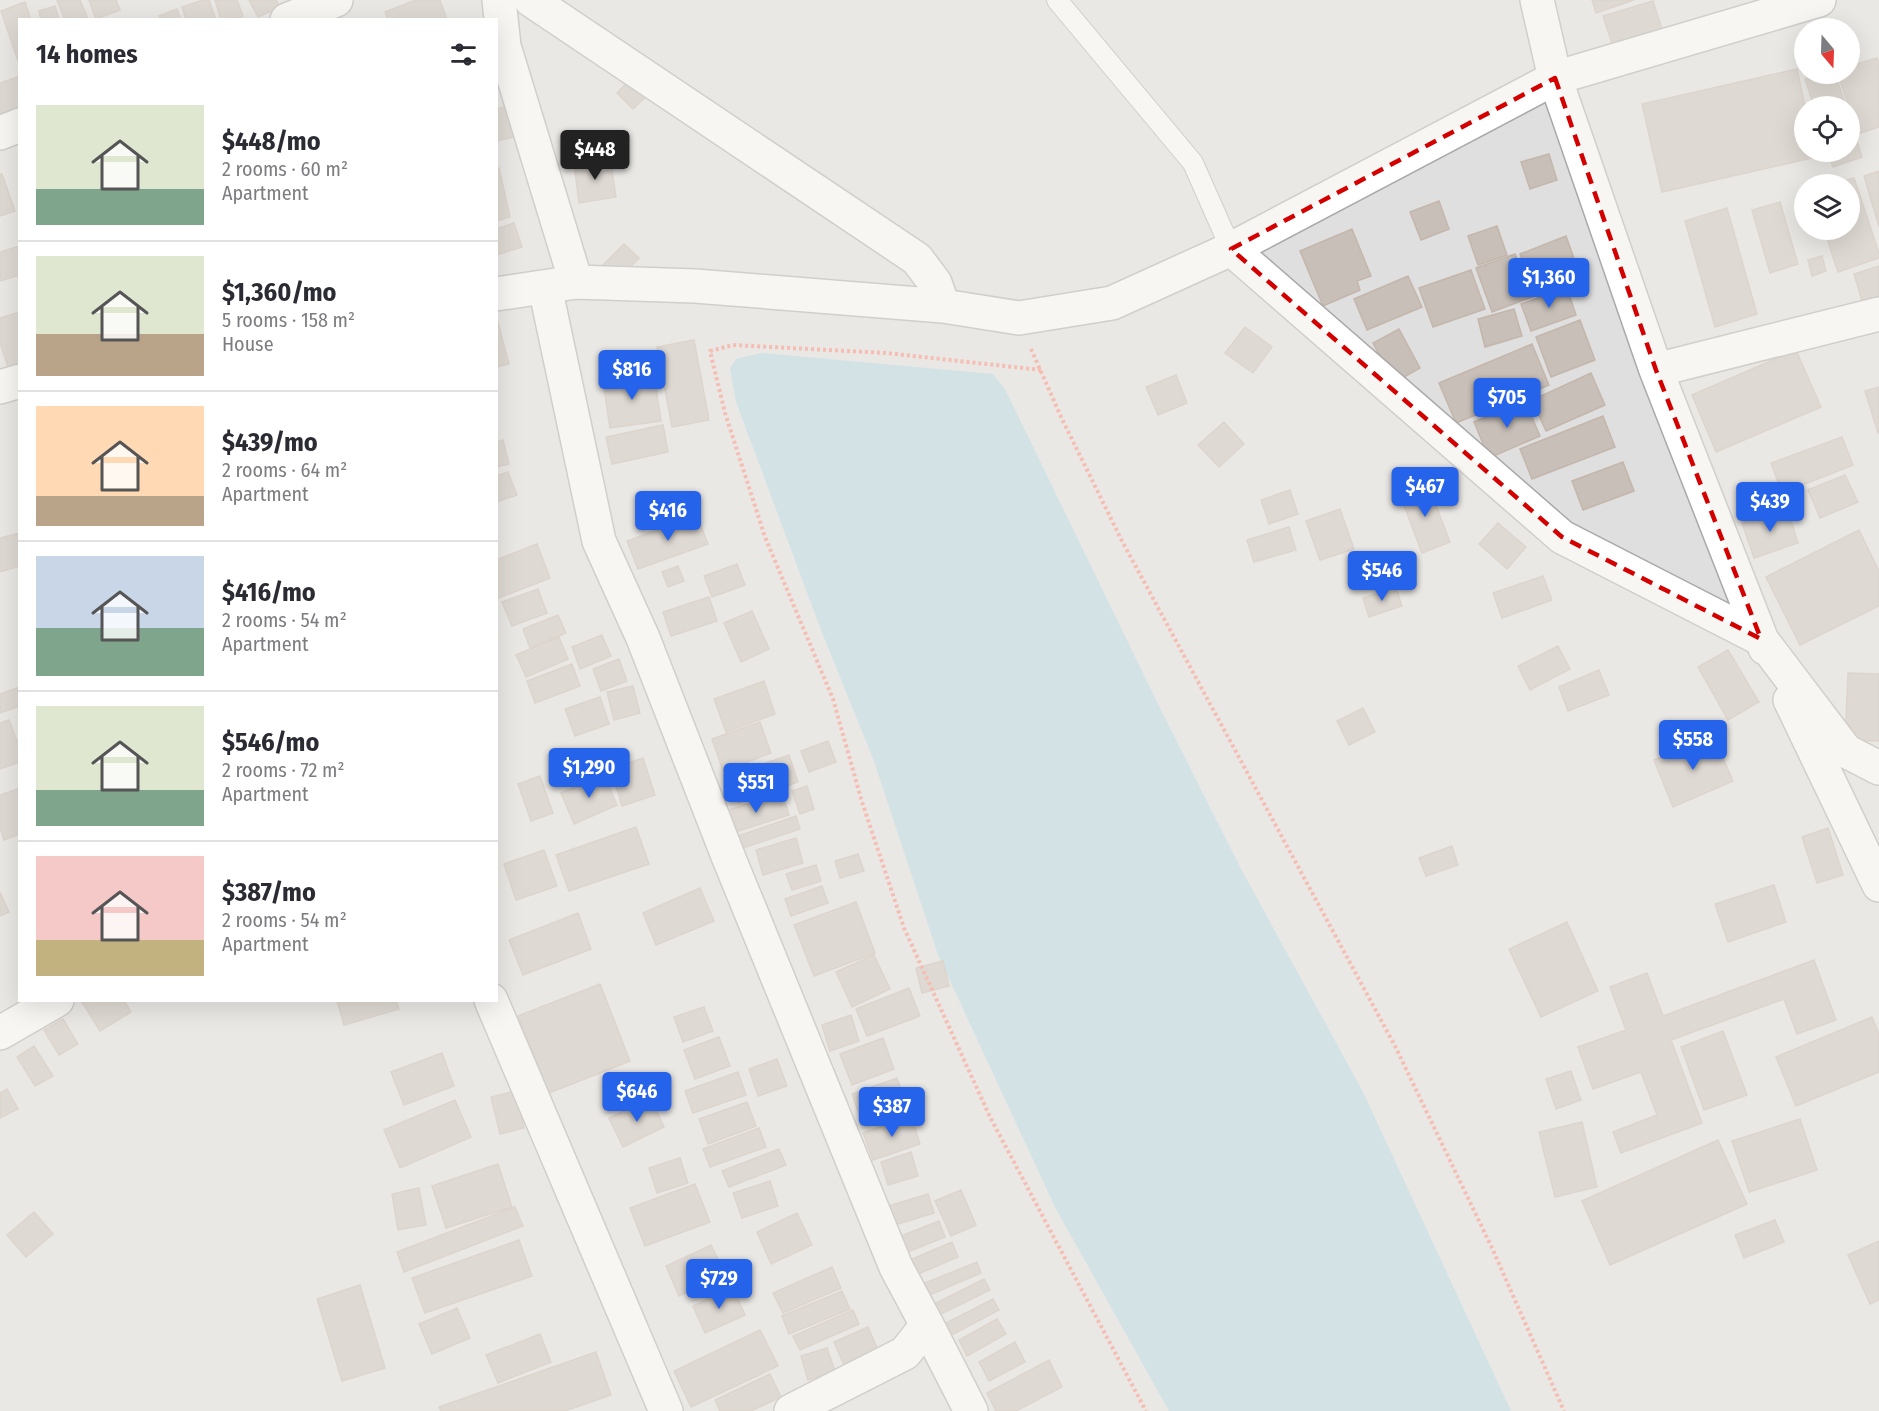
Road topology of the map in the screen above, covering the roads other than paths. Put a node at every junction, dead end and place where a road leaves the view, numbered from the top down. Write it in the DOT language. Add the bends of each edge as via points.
graph roads {
  1 [pos="336,0"];
  2 [pos="499,0"];
  3 [pos="531,0"];
  4 [pos="1057,0"];
  5 [pos="1537,0"];
  6 [pos="1819,0"];
  7 [pos="292,18"];
  8 [pos="1555,78"];
  9 [pos="18,126"];
  10 [pos="0,133"];
  11 [pos="1231,249"];
  12 [pos="560,285"];
  13 [pos="498,294"];
  14 [pos="943,306"];
  15 [pos="1879,314"];
  16 [pos="1656,370"];
  17 [pos="18,382"];
  18 [pos="0,387"];
  19 [pos="1761,639"];
  20 [pos="1879,768"];
  21 [pos="1879,885"];
  22 [pos="54,1002"];
  23 [pos="492,1002"];
  24 [pos="0,1033"];
  25 [pos="927,1325"];
  26 [pos="666,1411"];
  27 [pos="791,1411"];
  28 [pos="971,1411"];
  1 -- 7 [label="street"];
  2 -- 12 [label="street" via="504,46"];
  3 -- 14 [label="street" via="917,259 935,283"];
  4 -- 11 [label="lane" via="1193,163"];
  5 -- 8 [label="street"];
  6 -- 8 [label="street"];
  8 -- 11 [label="street"];
  8 -- 16 [label="street"];
  9 -- 10 [label="street"];
  11 -- 14 [label="street" via="1112,303 1019,318"];
  11 -- 19 [label="street" via="1562,537"];
  12 -- 13 [label="street"];
  12 -- 14 [label="street" via="695,286"];
  12 -- 25 [label="street" via="599,541 643,638 896,1267"];
  15 -- 16 [label="street"];
  16 -- 19 [label="street"];
  17 -- 18 [label="street"];
  19 -- 20 [label="street" via="1846,751"];
  19 -- 21 [label="street"];
  22 -- 24 [label="street"];
  23 -- 26 [label="street"];
  25 -- 27 [label="street" via="905,1353"];
  25 -- 28 [label="street"];
}
